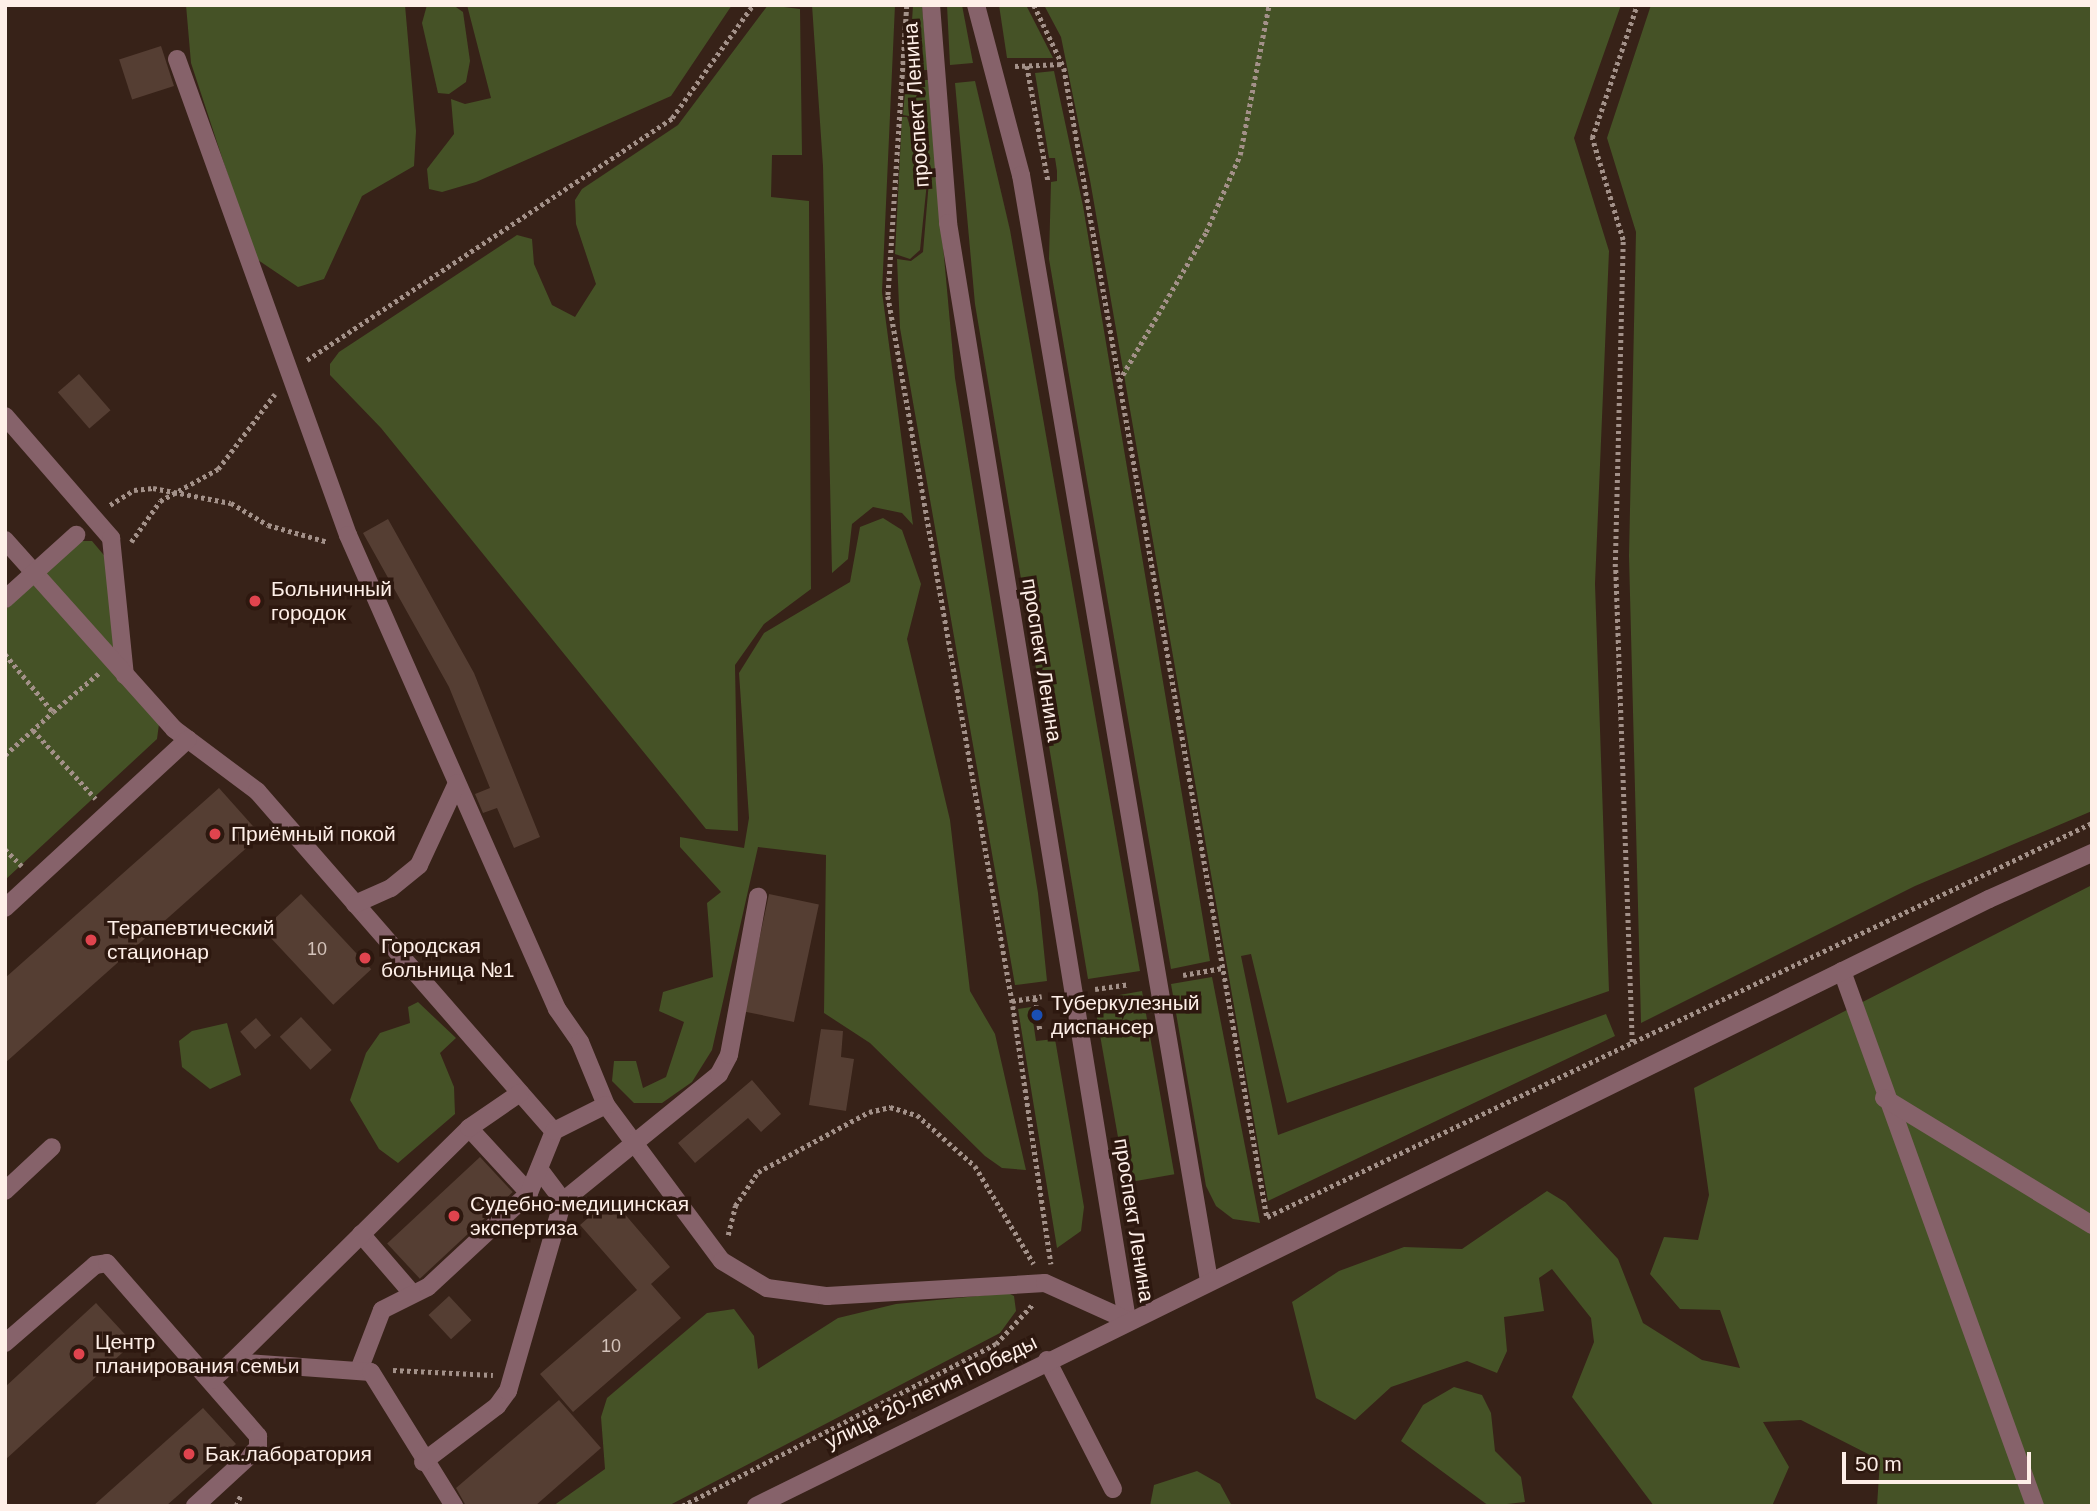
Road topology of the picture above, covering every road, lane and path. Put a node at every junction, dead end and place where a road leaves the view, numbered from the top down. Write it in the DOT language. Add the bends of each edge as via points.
graph roads {
  1 [pos="752,5"];
  2 [pos="906,5"];
  3 [pos="931,5"];
  4 [pos="976,5"];
  5 [pos="1034,5"];
  6 [pos="1269,5"];
  7 [pos="1637,5"];
  8 [pos="177,59"];
  9 [pos="1062,64"];
  10 [pos="1015,66"];
  11 [pos="1027,66"];
  12 [pos="902,75"];
  13 [pos="912,76"];
  14 [pos="1048,180"];
  15 [pos="291,374"];
  16 [pos="1118,382"];
  17 [pos="5,416"];
  18 [pos="174,492"];
  19 [pos="96,518"];
  20 [pos="5,540"];
  21 [pos="353,547"];
  22 [pos="118,570"];
  23 [pos="5,599"];
  24 [pos="5,654"];
  25 [pos="120,668"];
  26 [pos="53,712"];
  27 [pos="33,730"];
  28 [pos="188,739"];
  29 [pos="5,755"];
  30 [pos="457,783"];
  31 [pos="108,813"];
  32 [pos="2092,823"];
  33 [pos="2092,853"];
  34 [pos="758,897"];
  35 [pos="355,904"];
  36 [pos="5,908"];
  37 [pos="1222,968"];
  38 [pos="1842,971"];
  39 [pos="1183,975"];
  40 [pos="1129,984"];
  41 [pos="1095,989"];
  42 [pos="1042,996"];
  43 [pos="1035,998"];
  44 [pos="1012,1001"];
  45 [pos="1040,1031"];
  46 [pos="1632,1042"];
  47 [pos="520,1093"];
  48 [pos="1884,1098"];
  49 [pos="606,1105"];
  50 [pos="469,1128"];
  51 [pos="554,1131"];
  52 [pos="636,1145"];
  53 [pos="52,1147"];
  54 [pos="539,1169"];
  55 [pos="5,1191"];
  56 [pos="529,1193"];
  57 [pos="563,1201"];
  58 [pos="2092,1225"];
  59 [pos="361,1234"];
  60 [pos="722,1261"];
  61 [pos="1209,1281"];
  62 [pos="1045,1283"];
  63 [pos="412,1293"];
  64 [pos="1128,1320"];
  65 [pos="5,1343"];
  66 [pos="1047,1360"];
  67 [pos="232,1362"];
  68 [pos="365,1371"];
  69 [pos="514,1376"];
  70 [pos="212,1380"];
  71 [pos="423,1462"];
  72 [pos="1113,1489"];
  73 [pos="195,1506"];
  74 [pos="454,1506"];
  75 [pos="682,1506"];
  76 [pos="756,1506"];
  77 [pos="2035,1506"];
  1 -- 15 [label="path" via="673,118"];
  2 -- 12 [label="path"];
  3 -- 64 [label="street, проспект Ленина" via="948,223"];
  4 -- 61 [label="street" via="1021,175"];
  5 -- 9 [label="path"];
  6 -- 16 [label="path" via="1240,155 1206,232"];
  7 -- 46 [label="path" via="1592,138 1623,240 1615,567"];
  8 -- 15 [label="street"];
  9 -- 11 [label="path"];
  9 -- 16 [label="path"];
  10 -- 11 [label="path"];
  11 -- 14 [label="path"];
  12 -- 13 [label="path"];
  12 -- 44 [label="path" via="888,296"];
  15 -- 18 [label="path" via="218,469"];
  15 -- 21 [label="street"];
  16 -- 37 [label="path"];
  17 -- 19 [label="street"];
  18 -- 19 [label="path" via="134,489"];
  18 -- 21 [label="path" via="231,503 295,536"];
  18 -- 22 [label="path" via="149,512"];
  19 -- 22 [label="street" via="111,538"];
  19 -- 23 [label="street, bridge"];
  20 -- 25 [label="street"];
  21 -- 30 [label="street"];
  22 -- 25 [label="street"];
  24 -- 26 [label="path"];
  25 -- 26 [label="path"];
  25 -- 28 [label="street"];
  26 -- 27 [label="path"];
  27 -- 29 [label="path"];
  27 -- 31 [label="path"];
  28 -- 31 [label="street"];
  28 -- 35 [label="street" via="257,791"];
  30 -- 35 [label="street" via="419,865 391,888"];
  30 -- 49 [label="street" via="556,1009 580,1042"];
  31 -- 36 [label="street"];
  32 -- 46 [label="path"];
  33 -- 38 [label="street, улица 20-летия Победы"];
  34 -- 52 [label="street" via="729,1055 719,1074"];
  35 -- 47 [label="street"];
  37 -- 39 [label="path"];
  37 -- 46 [label="path" via="1267,1217"];
  38 -- 48 [label="street"];
  38 -- 61 [label="street, улица 20-летия Победы"];
  40 -- 41 [label="path"];
  42 -- 43 [label="path"];
  43 -- 44 [label="path"];
  43 -- 45 [label="path"];
  44 -- 62 [label="path" via="1051,1242"];
  47 -- 50 [label="street"];
  47 -- 51 [label="street"];
  48 -- 58 [label="street"];
  48 -- 77 [label="street"];
  49 -- 51 [label="street"];
  49 -- 52 [label="street"];
  50 -- 56 [label="street"];
  50 -- 59 [label="street"];
  51 -- 54 [label="street"];
  52 -- 57 [label="street"];
  52 -- 60 [label="street"];
  53 -- 55 [label="street"];
  54 -- 56 [label="street"];
  54 -- 57 [label="street"];
  56 -- 63 [label="street" via="428,1287"];
  57 -- 69 [label="street"];
  59 -- 63 [label="street"];
  59 -- 67 [label="street"];
  60 -- 62 [label="street" via="767,1288 827,1296"];
  60 -- 62 [label="path" via="735,1206 758,1172 869,1112 890,1107 918,1115 975,1166"];
  61 -- 64 [label="street, улица 20-летия Победы"];
  62 -- 64 [label="street"];
  62 -- 75 [label="path" via="1021,1321 996,1344"];
  63 -- 68 [label="street" via="382,1310"];
  64 -- 66 [label="street, улица 20-летия Победы"];
  65 -- 70 [label="street" via="100,1261"];
  66 -- 72 [label="street"];
  66 -- 76 [label="street, улица 20-летия Победы"];
  67 -- 68 [label="street"];
  67 -- 70 [label="street"];
  68 -- 69 [label="path"];
  68 -- 71 [label="street"];
  69 -- 71 [label="street" via="497,1406"];
  70 -- 73 [label="street" via="260,1442"];
  71 -- 74 [label="street"];
}
